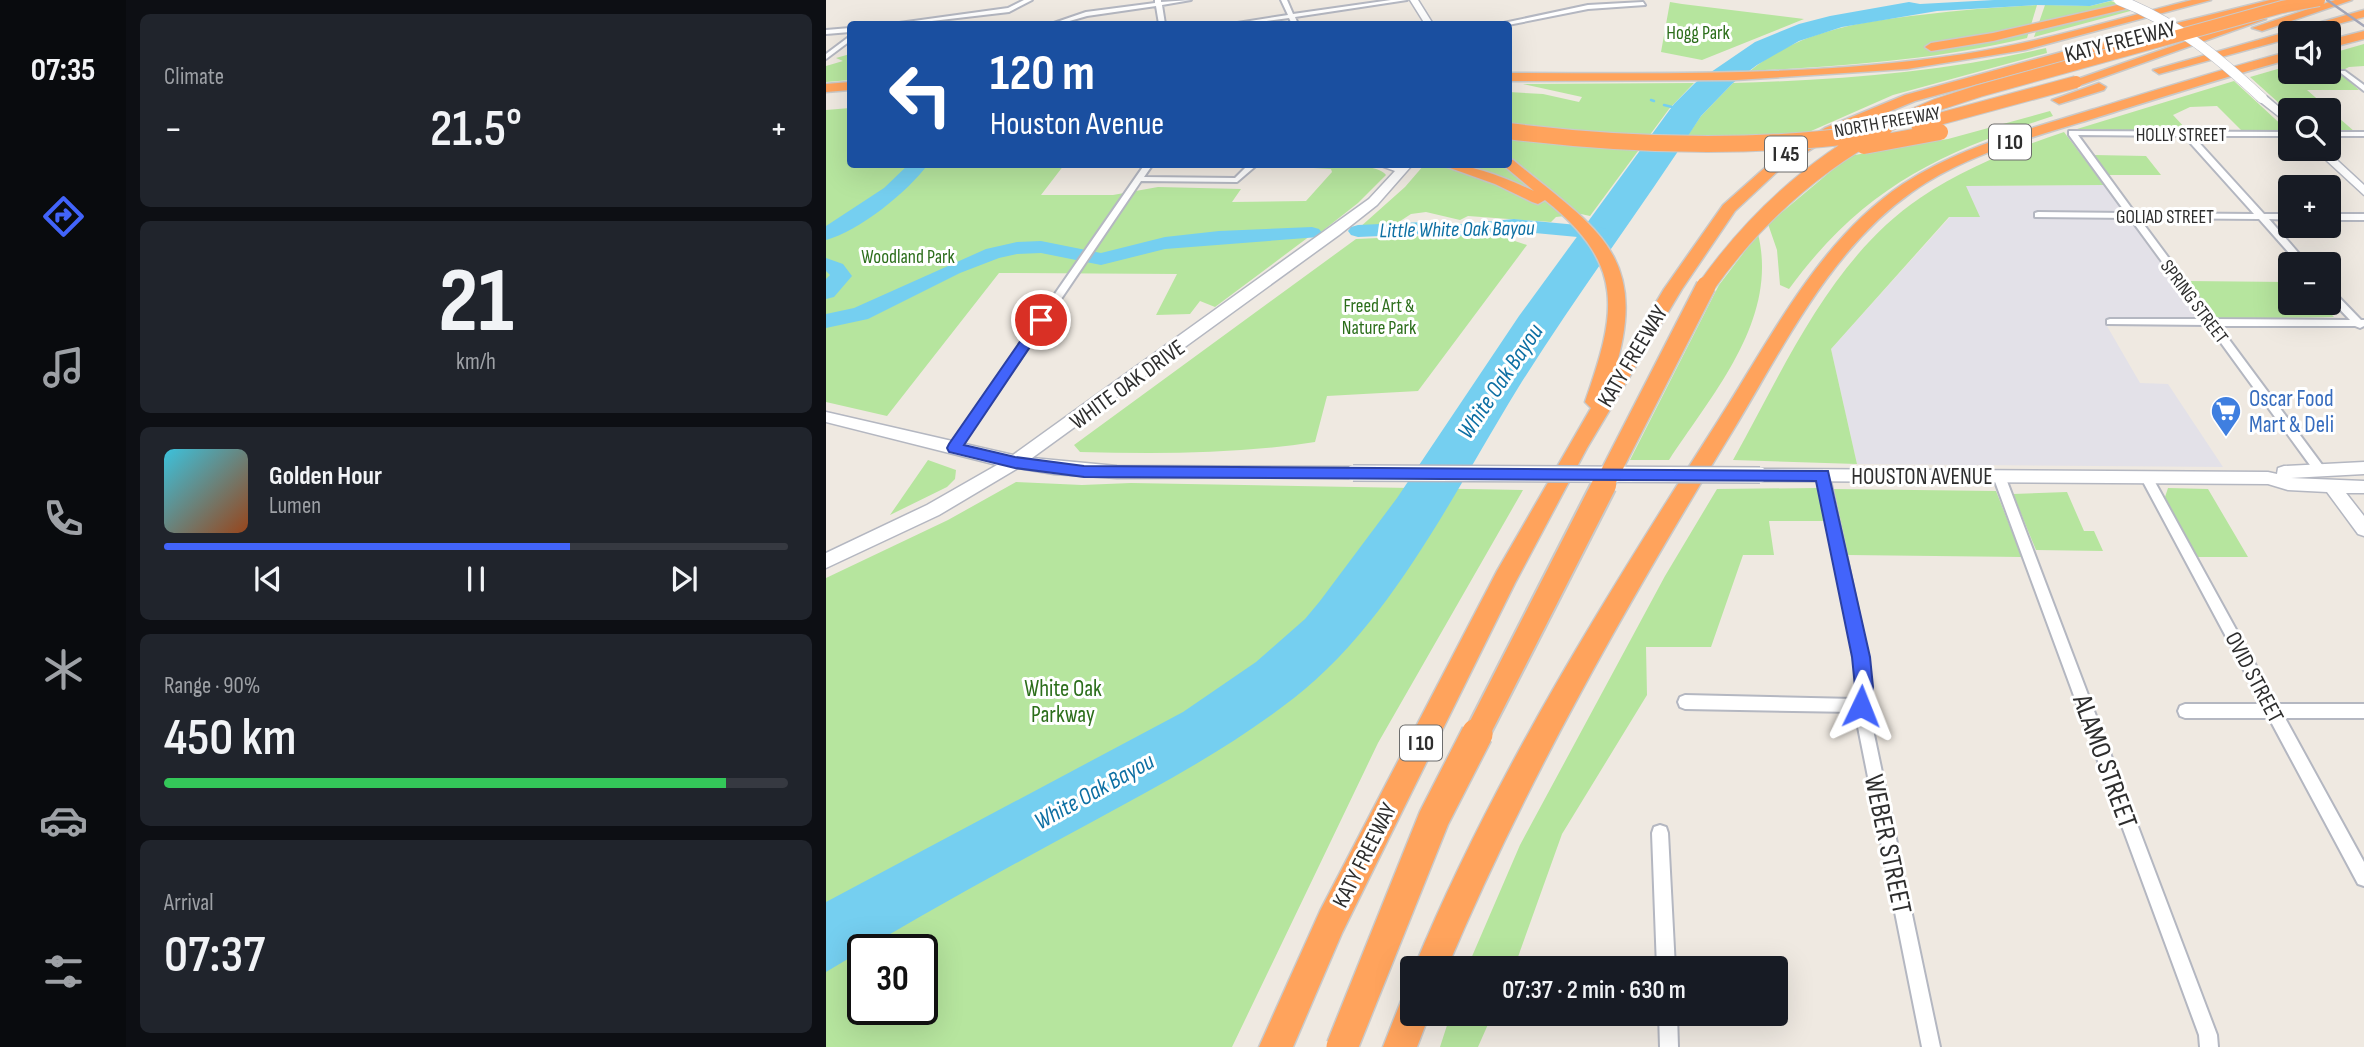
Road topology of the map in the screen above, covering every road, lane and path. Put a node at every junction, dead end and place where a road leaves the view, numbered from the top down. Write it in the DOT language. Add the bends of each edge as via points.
graph roads {
  1 [pos="1188,0"];
  2 [pos="1284,0"];
  3 [pos="1404,0"];
  4 [pos="1414,0"];
  5 [pos="1581,0"];
  6 [pos="2119,0"];
  7 [pos="2155,0"];
  8 [pos="2247,0"];
  9 [pos="2284,0"];
  10 [pos="2321,0"];
  11 [pos="2346,0"];
  12 [pos="1028,1"];
  13 [pos="1158,2"];
  14 [pos="2199,2"];
  15 [pos="1643,4"];
  16 [pos="1588,7"];
  17 [pos="2364,14"];
  18 [pos="1292,16"];
  19 [pos="919,21"];
  20 [pos="1064,21"];
  21 [pos="1161,21"];
  22 [pos="1256,21"];
  23 [pos="1294,21"];
  24 [pos="1427,21"];
  25 [pos="2337,21"];
  26 [pos="1512,22"];
  27 [pos="2341,24"];
  28 [pos="2181,25"];
  29 [pos="847,30"];
  30 [pos="826,32"];
  31 [pos="2364,35"];
  32 [pos="2278,37"];
  33 [pos="847,40"];
  34 [pos="2341,41"];
  35 [pos="1918,49"];
  36 [pos="2278,51"];
  37 [pos="826,57"];
  38 [pos="2278,58"];
  39 [pos="1808,59"];
  40 [pos="2010,70"];
  41 [pos="2343,72"];
  42 [pos="1639,74"];
  43 [pos="2141,75"];
  44 [pos="2216,75"];
  45 [pos="1512,77"];
  46 [pos="847,86"];
  47 [pos="2081,86"];
  48 [pos="826,88"];
  49 [pos="2364,89"];
  50 [pos="1512,90"];
  51 [pos="1530,90"];
  52 [pos="847,94"];
  53 [pos="826,96"];
  54 [pos="847,101"];
  55 [pos="826,102"];
  56 [pos="2278,111"];
  57 [pos="1512,131"];
  58 [pos="2072,133"];
  59 [pos="2187,134"];
  60 [pos="2278,134"];
  61 [pos="2341,134"];
  62 [pos="2364,134"];
  63 [pos="1512,141"];
  64 [pos="2332,161"];
  65 [pos="1512,166"];
  66 [pos="1146,168"];
  67 [pos="1250,168"];
  68 [pos="1405,168"];
  69 [pos="1458,168"];
  70 [pos="1139,179"];
  71 [pos="2364,191"];
  72 [pos="2038,215"];
  73 [pos="2131,216"];
  74 [pos="2260,216"];
  75 [pos="2278,217"];
  76 [pos="2341,217"];
  77 [pos="2364,217"];
  78 [pos="1590,234"];
  79 [pos="2293,252"];
  80 [pos="2341,304"];
  81 [pos="2110,322"];
  82 [pos="2212,323"];
  83 [pos="2362,326"];
  84 [pos="826,417"];
  85 [pos="1578,445"];
  86 [pos="954,448"];
  87 [pos="1015,463"];
  88 [pos="2364,468"];
  89 [pos="2319,469"];
  90 [pos="1823,475"];
  91 [pos="1999,476"];
  92 [pos="2146,476"];
  93 [pos="2268,478"];
  94 [pos="2332,486"];
  95 [pos="2364,487"];
  96 [pos="2364,529"];
  97 [pos="826,561"];
  98 [pos="1685,702"];
  99 [pos="1861,706"];
  100 [pos="2273,709"];
  101 [pos="2185,711"];
  102 [pos="2364,711"];
  103 [pos="1660,834"];
  104 [pos="2364,878"];
  105 [pos="1435,956"];
  106 [pos="1665,956"];
  107 [pos="1408,1026"];
  108 [pos="1669,1026"];
  109 [pos="1276,1047"];
  110 [pos="1342,1047"];
  111 [pos="1400,1047"];
  112 [pos="1670,1047"];
  113 [pos="1931,1047"];
  114 [pos="2210,1047"];
  1 -- 13 [label="street"];
  2 -- 18 [label="street"];
  3 -- 18 [label="street"];
  4 -- 24 [label="main road"];
  5 -- 16 [label="street"];
  6 -- 56 [label="main road, bridge" via="2193,36"];
  7 -- 35 [label="highway, bridge"];
  8 -- 28 [label="highway"];
  9 -- 28 [label="highway, KATY FREEWAY / I 10"];
  10 -- 47 [label="highway"];
  10 -- 110 [label="highway, bridge" via="1999,85 1913,114 1854,144 1819,169 1742,239 1705,288 1434,818"];
  11 -- 43 [label="highway" via="2258,28"];
  12 -- 19 [label="street" via="1009,10"];
  13 -- 20 [label="street"];
  13 -- 21 [label="street"];
  14 -- 42 [label="highway" via="2007,51 1927,64 1828,73"];
  15 -- 16 [label="street"];
  16 -- 26 [label="street"];
  17 -- 25 [label="highway, I 45"];
  17 -- 27 [label="highway"];
  18 -- 22 [label="street"];
  18 -- 23 [label="street"];
  28 -- 40 [label="highway, KATY FREEWAY / I 10"];
  29 -- 30 [label="street"];
  31 -- 34 [label="highway"];
  32 -- 43 [label="highway, I 45"];
  33 -- 37 [label="street"];
  36 -- 44 [label="highway"];
  38 -- 44 [label="highway, I 10"];
  39 -- 42 [label="highway"];
  40 -- 85 [label="highway, KATY FREEWAY / I 10" via="1862,116 1812,142 1751,186 1700,246"];
  41 -- 49 [label="street"];
  42 -- 45 [label="highway"];
  43 -- 47 [label="highway, I 45"];
  44 -- 105 [label="highway, I 10" via="1949,166 1909,188 1864,226 1823,275 1712,448 1576,675 1463,887"];
  46 -- 48 [label="highway"];
  47 -- 57 [label="highway, bridge" via="1928,122 1809,141 1667,145"];
  47 -- 63 [label="highway, NORTH FREEWAY / I 45, bridge" via="2059,100 1921,137 1811,152 1670,156"];
  50 -- 51 [label="highway"];
  52 -- 53 [label="highway"];
  54 -- 55 [label="highway"];
  58 -- 59 [label="street, HOLLY STREET"];
  58 -- 73 [label="street, SPRING STREET"];
  59 -- 60 [label="street, HOLLY STREET"];
  59 -- 74 [label="street"];
  61 -- 62 [label="street"];
  64 -- 71 [label="main road"];
  65 -- 78 [label="highway"];
  66 -- 70 [label="street"];
  67 -- 70 [label="street" via="1237,180"];
  68 -- 87 [label="main road, WHITE OAK DRIVE" via="1335,232"];
  69 -- 78 [label="highway" via="1517,188 1557,209"];
  70 -- 86 [label="street"];
  72 -- 73 [label="street, GOLIAD STREET"];
  73 -- 74 [label="street, GOLIAD STREET"];
  73 -- 82 [label="street, SPRING STREET"];
  74 -- 75 [label="street, GOLIAD STREET"];
  74 -- 79 [label="street"];
  76 -- 77 [label="street"];
  78 -- 85 [label="highway" via="1612,267 1619,321"];
  80 -- 83 [label="street"];
  81 -- 82 [label="street"];
  82 -- 83 [label="street"];
  82 -- 89 [label="street, SPRING STREET"];
  84 -- 86 [label="main road, HOUSTON AVENUE"];
  85 -- 109 [label="highway, KATY FREEWAY / I 10" via="1342,899"];
  86 -- 87 [label="main road, HOUSTON AVENUE"];
  87 -- 90 [label="main road, HOUSTON AVENUE, bridge" via="1084,471"];
  87 -- 97 [label="main road, WHITE OAK DRIVE" via="933,510"];
  88 -- 89 [label="main road, HOUSTON AVENUE"];
  89 -- 93 [label="main road, HOUSTON AVENUE" via="2280,472"];
  90 -- 91 [label="main road, HOUSTON AVENUE"];
  90 -- 99 [label="street, WEBER STREET" via="1861,657"];
  91 -- 92 [label="main road, HOUSTON AVENUE"];
  91 -- 114 [label="street, ALAMO STREET"];
  92 -- 93 [label="main road, HOUSTON AVENUE"];
  92 -- 100 [label="street, OVID STREET"];
  93 -- 94 [label="main road, HOUSTON AVENUE"];
  94 -- 95 [label="main road, HOUSTON AVENUE"];
  94 -- 96 [label="main road"];
  98 -- 99 [label="street"];
  99 -- 113 [label="street, WEBER STREET"];
  100 -- 101 [label="street"];
  100 -- 102 [label="street"];
  100 -- 104 [label="street, OVID STREET"];
  103 -- 106 [label="street"];
  107 -- 111 [label="highway"];
  108 -- 112 [label="street"];
}
